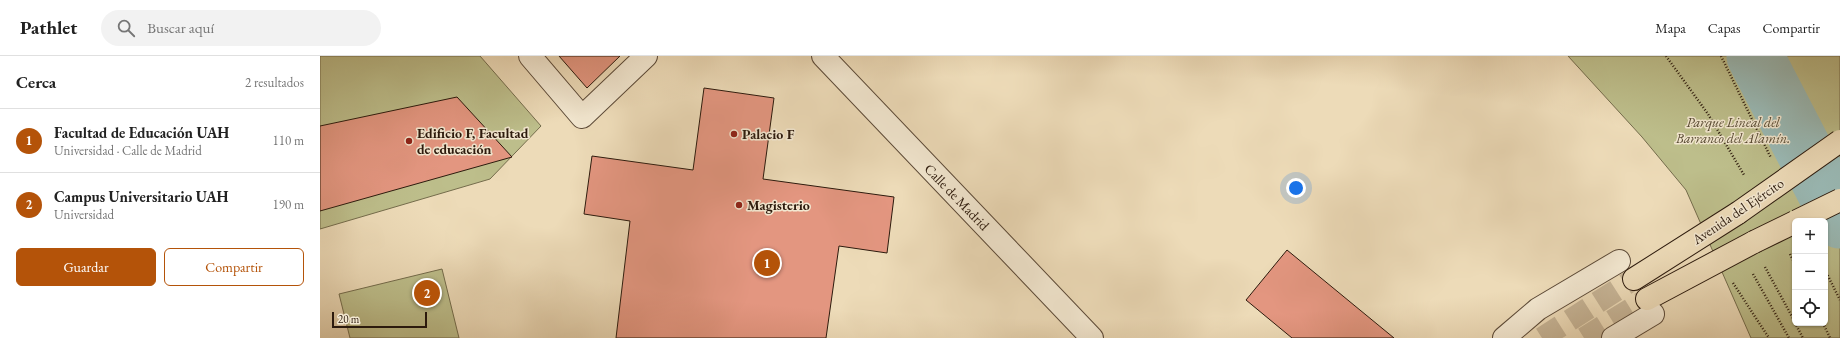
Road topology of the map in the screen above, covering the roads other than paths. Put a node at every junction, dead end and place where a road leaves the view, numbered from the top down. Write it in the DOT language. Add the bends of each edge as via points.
graph roads {
  1 [pos="530,56"];
  2 [pos="646,56"];
  3 [pos="823,56"];
  4 [pos="1840,141"];
  5 [pos="1840,200"];
  6 [pos="1802,218"];
  7 [pos="1792,223"];
  8 [pos="1619,261"];
  9 [pos="1634,279"];
  10 [pos="1650,306"];
  11 [pos="1092,338"];
  12 [pos="1504,338"];
  13 [pos="1613,338"];
  1 -- 2 [label="street" via="582,117"];
  3 -- 11 [label="street, Calle de Madrid"];
  4 -- 9 [label="main road, Avenida del Ejército, bridge" via="1738,213"];
  5 -- 6 [label="main road, bridge"];
  7 -- 10 [label="main road, bridge" via="1754,242"];
  8 -- 12 [label="street" via="1538,309"];
  10 -- 13 [label="street"];
}
